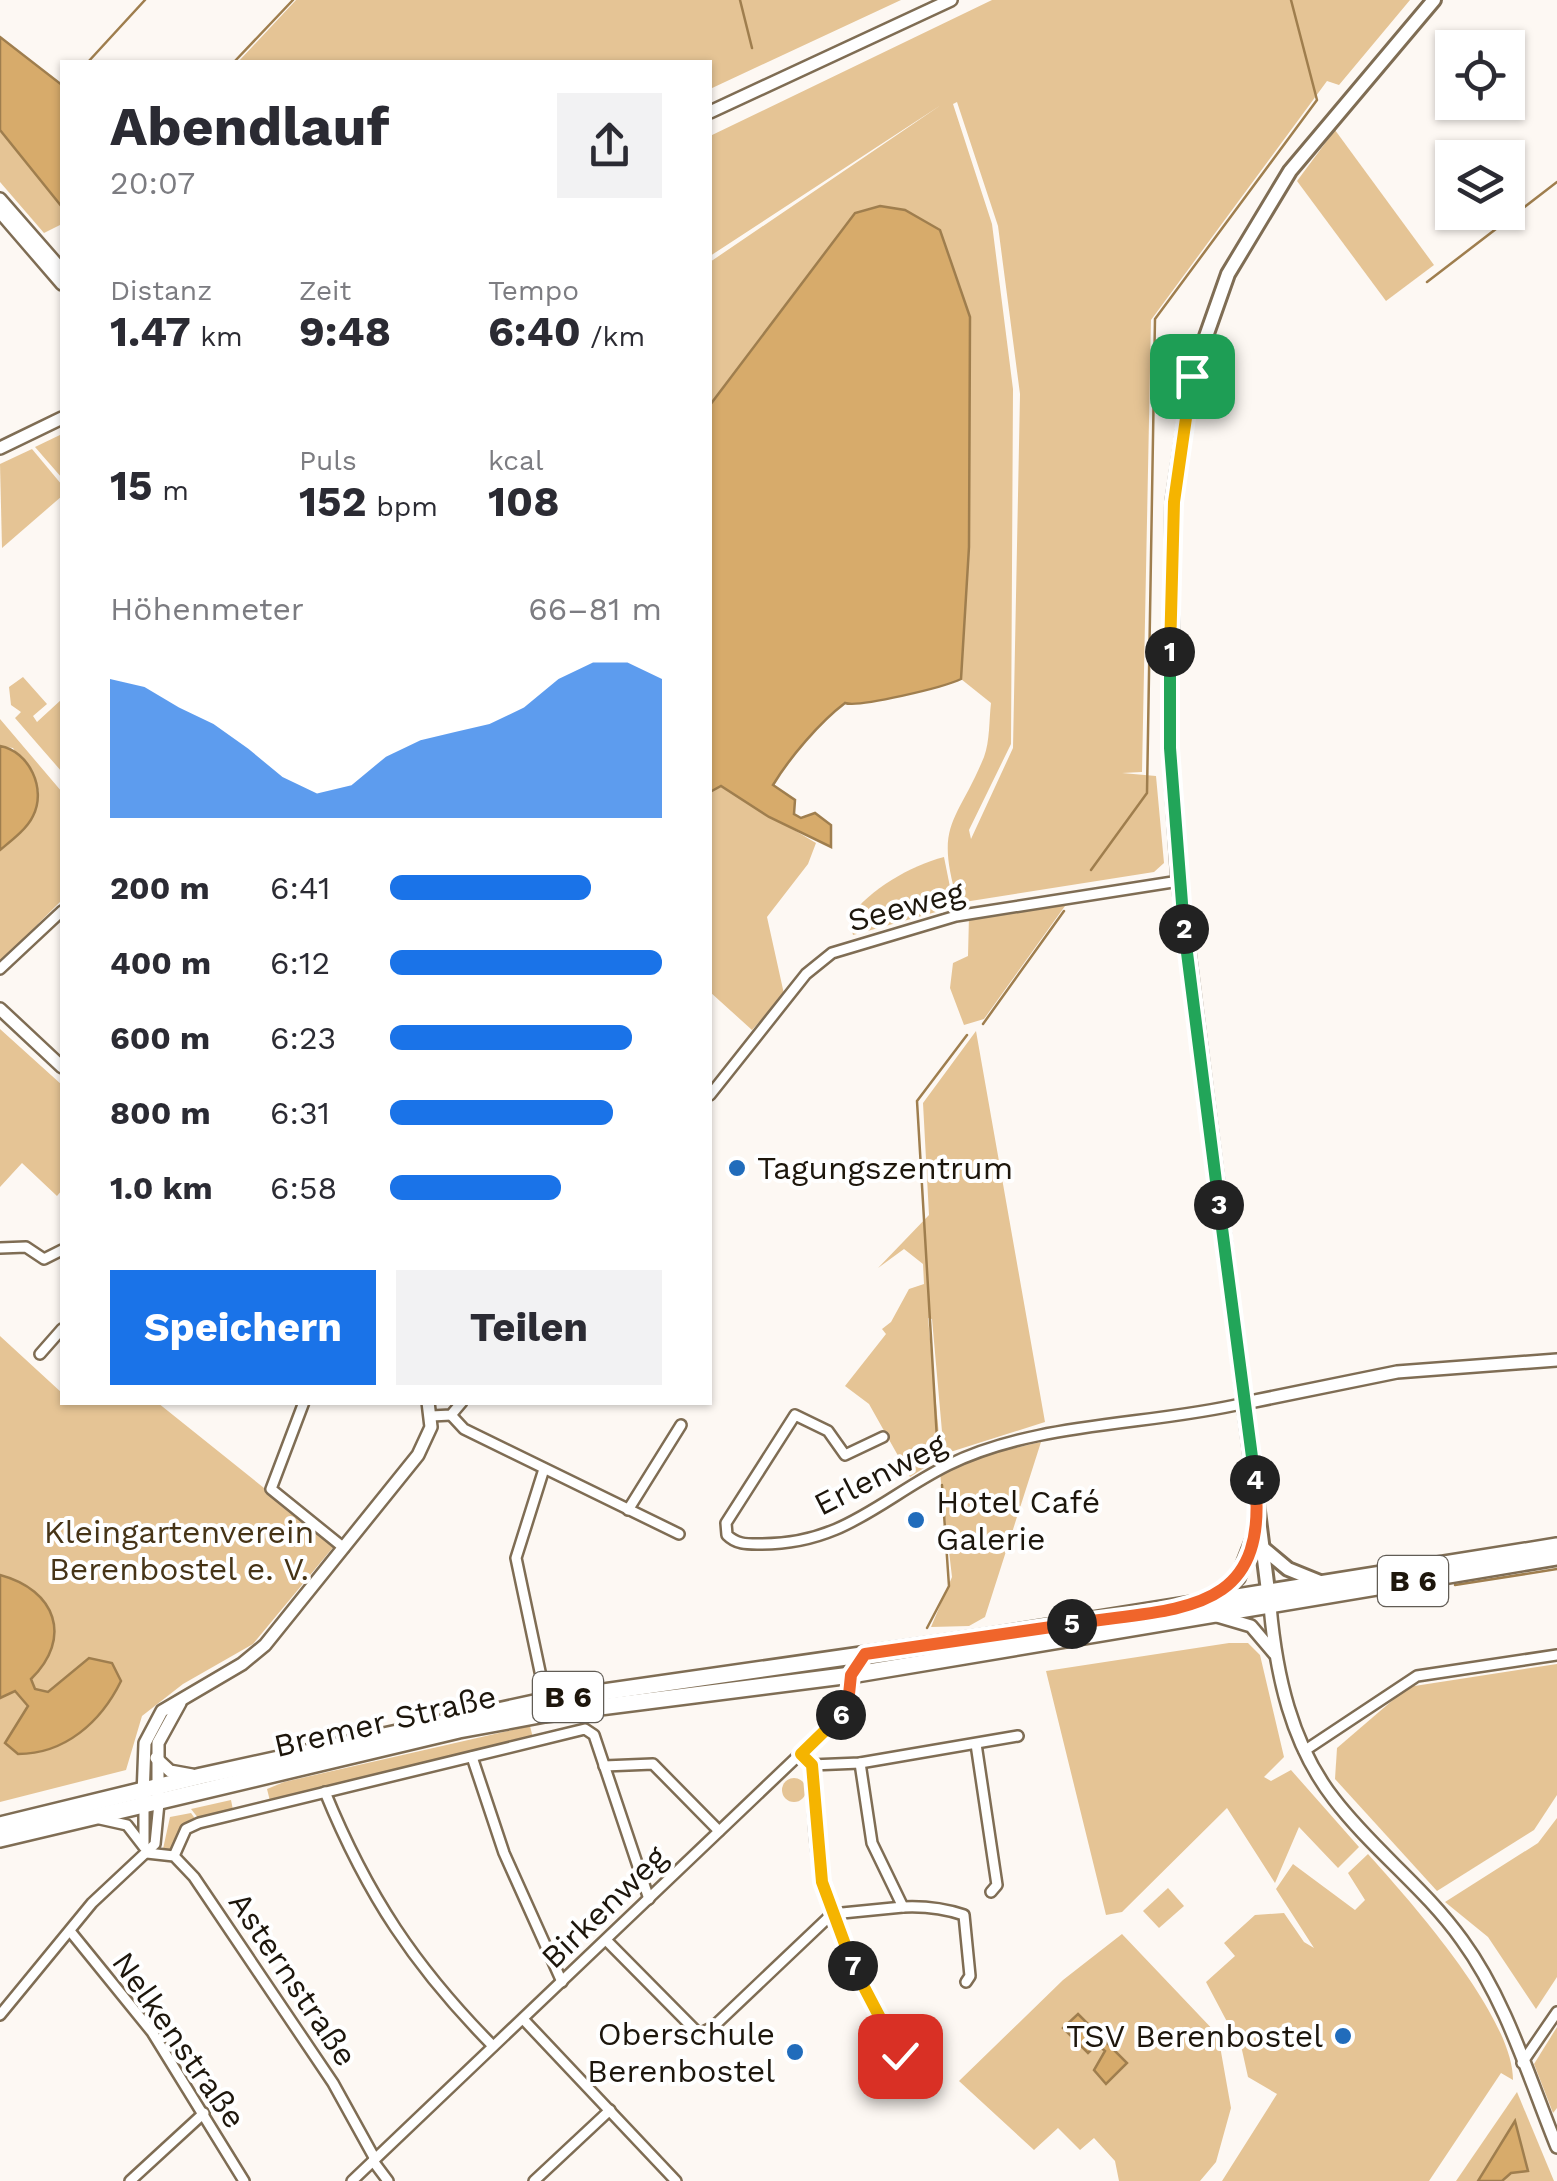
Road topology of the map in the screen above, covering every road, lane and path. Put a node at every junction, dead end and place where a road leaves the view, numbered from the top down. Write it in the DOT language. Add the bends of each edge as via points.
graph roads {
  1 [pos="951,0"];
  2 [pos="1434,0"];
  3 [pos="712,111"];
  4 [pos="0,199"];
  5 [pos="0,212"];
  6 [pos="60,268"];
  7 [pos="60,282"];
  8 [pos="60,419"];
  9 [pos="0,448"];
  10 [pos="1179,881"];
  11 [pos="60,913"];
  12 [pos="0,969"];
  13 [pos="0,1009"];
  14 [pos="60,1065"];
  15 [pos="712,1092"];
  16 [pos="0,1248"];
  17 [pos="60,1254"];
  18 [pos="60,1331"];
  19 [pos="40,1354"];
  20 [pos="1557,1360"];
  21 [pos="1245,1403"];
  22 [pos="303,1405"];
  23 [pos="429,1405"];
  24 [pos="460,1405"];
  25 [pos="452,1415"];
  26 [pos="431,1416"];
  27 [pos="681,1425"];
  28 [pos="883,1437"];
  29 [pos="544,1468"];
  30 [pos="628,1510"];
  31 [pos="1259,1522"];
  32 [pos="679,1534"];
  33 [pos="1557,1546"];
  34 [pos="344,1548"];
  35 [pos="1263,1548"];
  36 [pos="1557,1558"];
  37 [pos="1320,1582"];
  38 [pos="1269,1598"];
  39 [pos="1210,1599"];
  40 [pos="1216,1616"];
  41 [pos="865,1654"];
  42 [pos="1557,1655"];
  43 [pos="1276,1656"];
  44 [pos="851,1675"];
  45 [pos="542,1680"];
  46 [pos="185,1696"];
  47 [pos="1018,1736"];
  48 [pos="976,1744"];
  49 [pos="1304,1750"];
  50 [pos="801,1754"];
  51 [pos="155,1755"];
  52 [pos="472,1757"];
  53 [pos="860,1763"];
  54 [pos="812,1765"];
  55 [pos="604,1766"];
  56 [pos="201,1776"];
  57 [pos="325,1792"];
  58 [pos="151,1796"];
  59 [pos="92,1818"];
  60 [pos="0,1825"];
  61 [pos="719,1831"];
  62 [pos="0,1839"];
  63 [pos="146,1850"];
  64 [pos="174,1856"];
  65 [pos="991,1892"];
  66 [pos="649,1898"];
  67 [pos="904,1907"];
  68 [pos="832,1914"];
  69 [pos="70,1930"];
  70 [pos="609,1944"];
  71 [pos="562,1982"];
  72 [pos="966,1982"];
  73 [pos="1,2010"];
  74 [pos="1557,2012"];
  75 [pos="523,2018"];
  76 [pos="493,2046"];
  77 [pos="900,2056"];
  78 [pos="1522,2063"];
  79 [pos="610,2110"];
  80 [pos="204,2113"];
  81 [pos="1557,2147"];
  82 [pos="374,2160"];
  83 [pos="130,2181"];
  84 [pos="244,2181"];
  85 [pos="352,2181"];
  86 [pos="388,2181"];
  87 [pos="534,2181"];
  88 [pos="676,2181"];
  1 -- 3 [label="street"];
  2 -- 10 [label="main road" via="1290,171 1249,234 1204,330 1182,424 1172,522 1170,748"];
  4 -- 6 [label="street"];
  5 -- 7 [label="street"];
  8 -- 9 [label="street"];
  10 -- 15 [label="street, Seeweg" via="956,916 832,953 806,974"];
  10 -- 21 [label="main road"];
  11 -- 12 [label="street"];
  13 -- 14 [label="street"];
  16 -- 17 [label="street" via="26,1247 44,1260"];
  18 -- 19 [label="street"];
  20 -- 21 [label="street" via="1397,1372"];
  21 -- 28 [label="street, Erlenweg" via="996,1447 818,1535 760,1544 727,1535 726,1522 795,1415 828,1432 845,1455"];
  21 -- 31 [label="main road"];
  22 -- 34 [label="street" via="271,1489"];
  23 -- 26 [label="street"];
  24 -- 25 [label="street"];
  25 -- 26 [label="street"];
  25 -- 29 [label="street" via="464,1430"];
  26 -- 34 [label="street" via="418,1455"];
  27 -- 30 [label="street"];
  29 -- 30 [label="street"];
  29 -- 45 [label="street" via="516,1558"];
  30 -- 32 [label="street"];
  31 -- 35 [label="main road"];
  31 -- 39 [label="main road" via="1238,1578"];
  33 -- 37 [label="main road, Bremer Straße / B 6"];
  34 -- 46 [label="street" via="256,1653"];
  35 -- 37 [label="main road" via="1288,1569"];
  35 -- 38 [label="main road"];
  36 -- 38 [label="main road, Bremer Straße / B 6"];
  37 -- 38 [label="main road, Bremer Straße / B 6"];
  38 -- 39 [label="main road, Bremer Straße / B 6"];
  38 -- 40 [label="main road, Bremer Straße / B 6"];
  38 -- 43 [label="street"];
  39 -- 41 [label="main road, Bremer Straße / B 6"];
  40 -- 43 [label="street" via="1250,1626"];
  40 -- 44 [label="main road, Bremer Straße / B 6"];
  41 -- 44 [label="street, Birkenweg"];
  41 -- 56 [label="main road, Bremer Straße / B 6" via="548,1700"];
  42 -- 49 [label="street" via="1417,1676"];
  43 -- 49 [label="street"];
  44 -- 50 [label="street, Birkenweg" via="844,1710"];
  44 -- 58 [label="main road, Bremer Straße / B 6" via="545,1714"];
  46 -- 51 [label="street" via="164,1726"];
  46 -- 58 [label="street" via="162,1711 145,1742"];
  47 -- 48 [label="street"];
  48 -- 53 [label="street"];
  48 -- 65 [label="street" via="998,1885"];
  49 -- 78 [label="street" via="1335,1801 1463,1941"];
  50 -- 54 [label="street"];
  50 -- 61 [label="street, Birkenweg"];
  51 -- 56 [label="street" via="170,1771"];
  51 -- 58 [label="street"];
  52 -- 55 [label="street" via="590,1730"];
  52 -- 57 [label="street"];
  52 -- 71 [label="street" via="504,1853"];
  53 -- 54 [label="street"];
  53 -- 67 [label="street" via="872,1843"];
  54 -- 68 [label="street" via="820,1871"];
  55 -- 61 [label="street" via="658,1767"];
  55 -- 66 [label="street"];
  56 -- 58 [label="main road, Bremer Straße / B 6"];
  57 -- 64 [label="street" via="192,1825"];
  57 -- 76 [label="street" via="393,1930 426,1976"];
  58 -- 59 [label="main road, Bremer Straße / B 6"];
  58 -- 60 [label="main road, Bremer Straße / B 6"];
  58 -- 63 [label="street"];
  59 -- 62 [label="main road, Bremer Straße / B 6"];
  59 -- 63 [label="street" via="126,1825"];
  61 -- 66 [label="street, Birkenweg"];
  63 -- 64 [label="street"];
  63 -- 69 [label="street"];
  64 -- 82 [label="street, Asternstraße" via="293,2020"];
  66 -- 70 [label="street, Birkenweg"];
  67 -- 68 [label="street"];
  67 -- 72 [label="street" via="964,1914"];
  68 -- 70 [label="street" via="699,2034"];
  68 -- 77 [label="street"];
  69 -- 73 [label="street"];
  69 -- 80 [label="street, Nelkenstraße" via="152,2032"];
  70 -- 71 [label="street, Birkenweg"];
  71 -- 75 [label="street, Birkenweg"];
  74 -- 78 [label="street"];
  75 -- 76 [label="street, Birkenweg"];
  75 -- 79 [label="street"];
  76 -- 82 [label="street, Birkenweg"];
  78 -- 81 [label="street"];
  79 -- 87 [label="street"];
  79 -- 88 [label="street"];
  80 -- 83 [label="street"];
  80 -- 84 [label="street, Nelkenstraße"];
  82 -- 85 [label="street, Birkenweg"];
  82 -- 86 [label="street, Asternstraße"];
}
